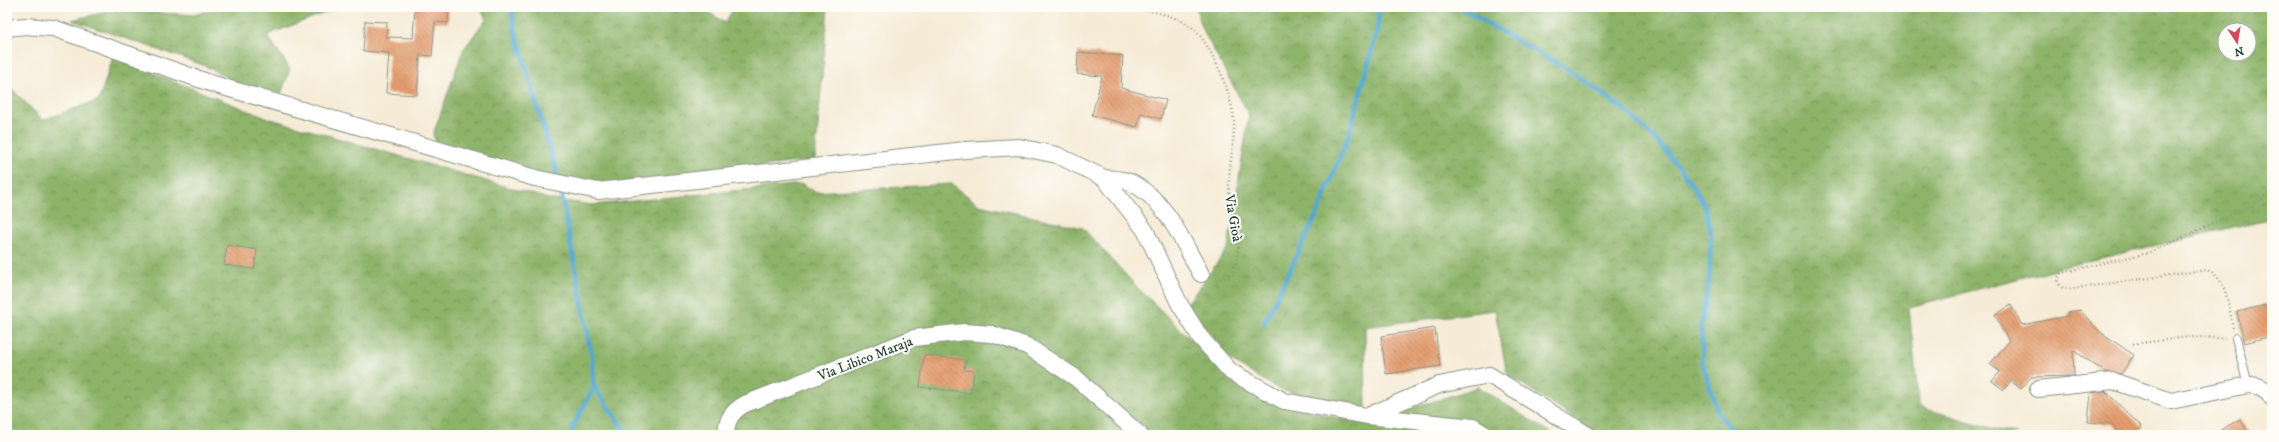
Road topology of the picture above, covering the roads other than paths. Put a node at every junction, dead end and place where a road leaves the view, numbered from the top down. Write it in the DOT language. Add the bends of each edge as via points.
graph roads {
  1 [pos="7,28"];
  2 [pos="1104,178"];
  3 [pos="1201,274"];
  4 [pos="2236,338"];
  5 [pos="2248,385"];
  6 [pos="2038,389"];
  7 [pos="2272,398"];
  8 [pos="1367,416"];
  9 [pos="726,435"];
  10 [pos="1140,435"];
  11 [pos="1486,435"];
  12 [pos="1588,435"];
  1 -- 2 [label="street" via="53,28 212,84 535,178 598,191 965,150 1019,147 1057,155"];
  2 -- 3 [label="street" via="1131,182 1166,212"];
  2 -- 8 [label="street" via="1145,230 1179,303 1200,337 1231,372 1284,401"];
  4 -- 5 [label="lane"];
  5 -- 6 [label="street" via="2171,401 2113,381"];
  5 -- 7 [label="street" via="2264,388"];
  8 -- 11 [label="street" via="1473,427"];
  8 -- 12 [label="street" via="1438,385 1489,375"];
  9 -- 10 [label="street, Via Libico Maraja" via="728,420 734,410 745,404 914,338 964,332 992,334 1027,346 1076,378"];
}
